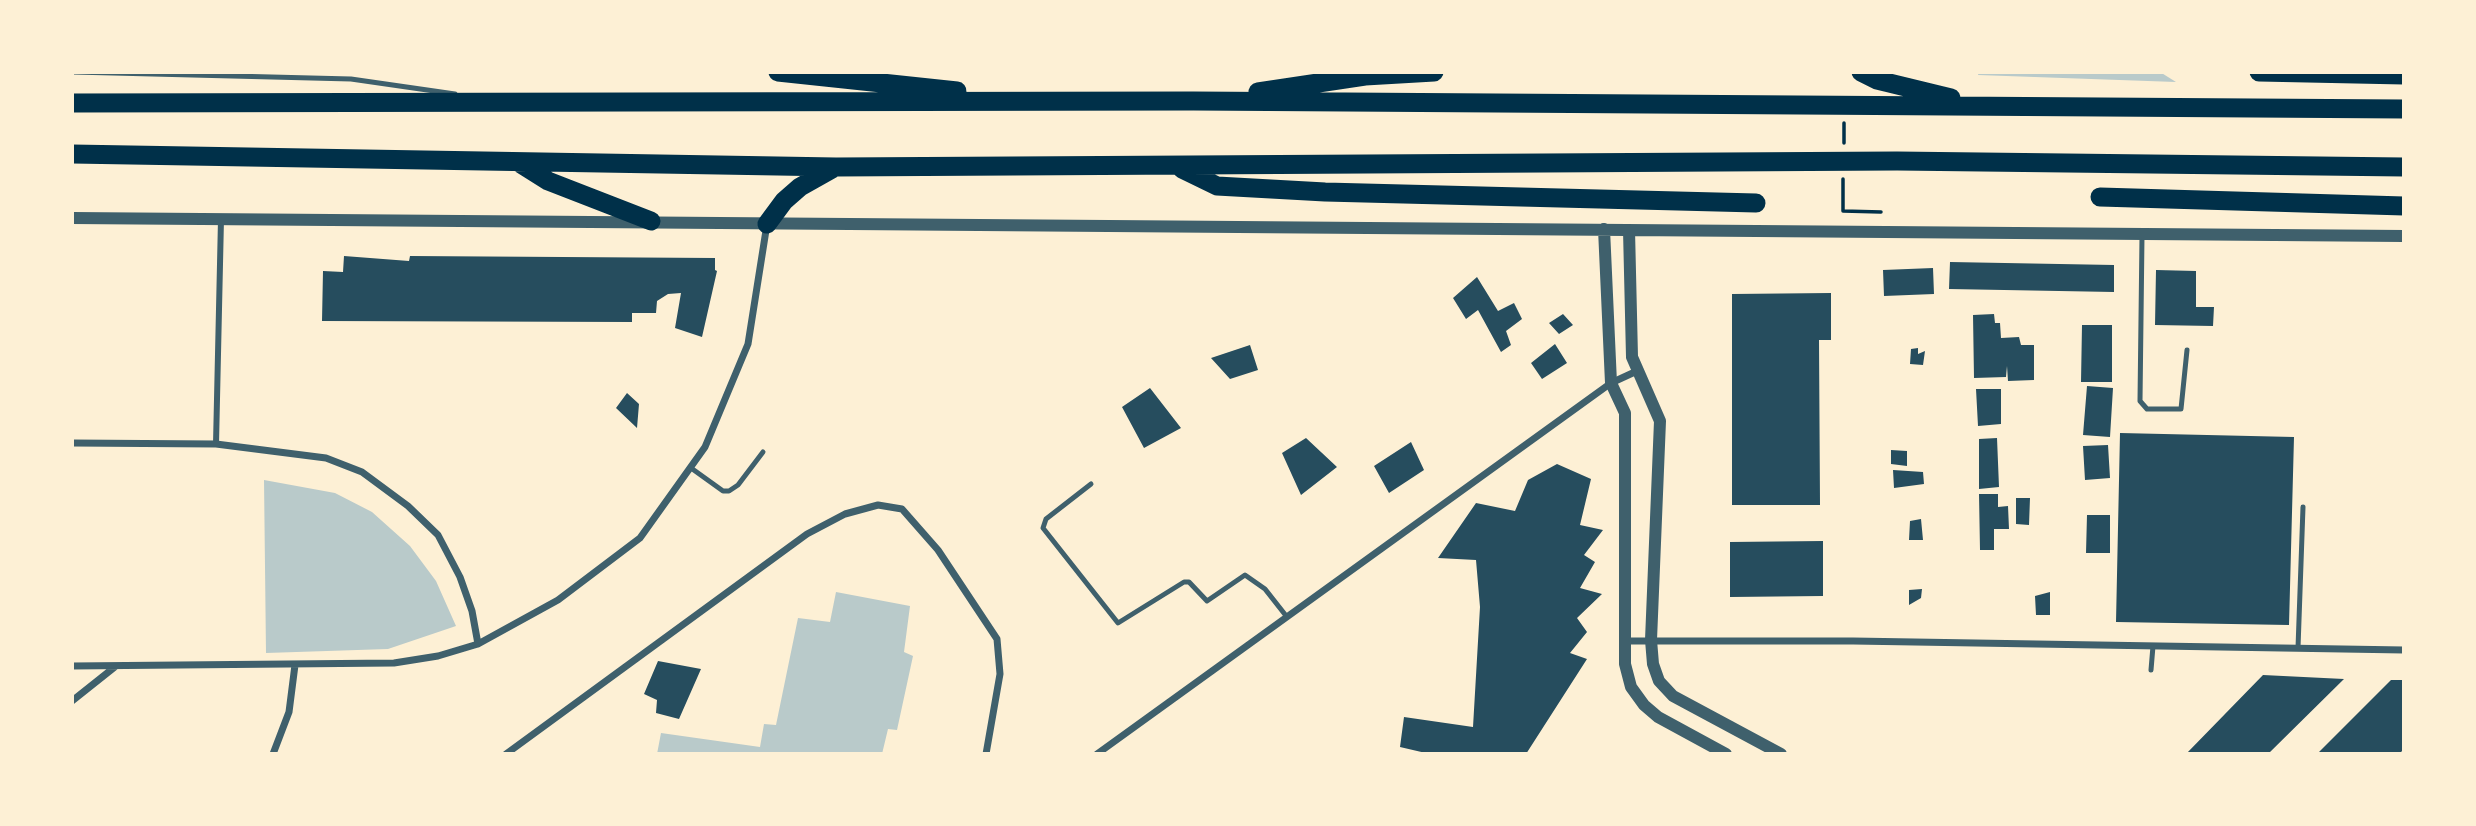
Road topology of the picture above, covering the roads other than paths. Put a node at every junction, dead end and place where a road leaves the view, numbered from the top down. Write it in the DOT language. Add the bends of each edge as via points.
graph roads {
  1 [pos="74,72"];
  2 [pos="778,72"];
  3 [pos="1399,72"];
  4 [pos="1434,72"];
  5 [pos="1861,72"];
  6 [pos="2259,72"];
  7 [pos="2404,75"];
  8 [pos="1365,76"];
  9 [pos="1049,101"];
  10 [pos="1193,101"];
  11 [pos="72,103"];
  12 [pos="524,104"];
  13 [pos="2095,107"];
  14 [pos="2404,109"];
  15 [pos="72,154"];
  16 [pos="137,155"];
  17 [pos="520,163"];
  18 [pos="1174,166"];
  19 [pos="836,167"];
  20 [pos="2404,167"];
  21 [pos="72,168"];
  22 [pos="2100,197"];
  23 [pos="1755,203"];
  24 [pos="2404,206"];
  25 [pos="72,218"];
  26 [pos="221,219"];
  27 [pos="651,221"];
  28 [pos="767,224"];
  29 [pos="1604,229"];
  30 [pos="1629,230"];
  31 [pos="2142,234"];
  32 [pos="2404,236"];
  33 [pos="2187,350"];
  34 [pos="1636,371"];
  35 [pos="1611,383"];
  36 [pos="72,443"];
  37 [pos="216,444"];
  38 [pos="763,452"];
  39 [pos="691,468"];
  40 [pos="1091,484"];
  41 [pos="2303,507"];
  42 [pos="1287,617"];
  43 [pos="1651,640"];
  44 [pos="1624,641"];
  45 [pos="478,644"];
  46 [pos="2153,646"];
  47 [pos="2298,648"];
  48 [pos="2404,650"];
  49 [pos="295,665"];
  50 [pos="72,666"];
  51 [pos="116,666"];
  52 [pos="2151,670"];
  53 [pos="72,701"];
  54 [pos="1101,753"];
  55 [pos="273,754"];
  56 [pos="506,754"];
  57 [pos="986,754"];
  58 [pos="1726,754"];
  59 [pos="1781,754"];
  1 -- 12 [label="lane" via="351,79"];
  2 -- 9 [label="highway"];
  3 -- 8 [label="highway"];
  4 -- 8 [label="highway"];
  5 -- 13 [label="highway" via="1961,100"];
  6 -- 7 [label="highway"];
  8 -- 10 [label="highway"];
  9 -- 10 [label="highway"];
  9 -- 12 [label="highway"];
  10 -- 13 [label="highway"];
  11 -- 12 [label="highway"];
  13 -- 14 [label="highway"];
  15 -- 16 [label="highway"];
  16 -- 17 [label="highway"];
  16 -- 21 [label="highway"];
  17 -- 19 [label="highway"];
  17 -- 27 [label="highway" via="548,181"];
  18 -- 19 [label="highway"];
  18 -- 20 [label="highway" via="1910,161"];
  18 -- 23 [label="highway" via="1217,186"];
  19 -- 28 [label="highway" via="800,187"];
  22 -- 24 [label="highway"];
  25 -- 26 [label="street"];
  26 -- 27 [label="street"];
  26 -- 37 [label="street"];
  27 -- 28 [label="street"];
  28 -- 29 [label="street"];
  28 -- 39 [label="street" via="748,344 728,398"];
  29 -- 30 [label="street"];
  29 -- 35 [label="street"];
  30 -- 31 [label="street"];
  30 -- 34 [label="street"];
  31 -- 32 [label="street"];
  31 -- 33 [label="lane" via="2140,401 2147,409 2181,409"];
  34 -- 35 [label="street"];
  34 -- 43 [label="street" via="1660,421"];
  35 -- 42 [label="street"];
  35 -- 44 [label="street" via="1625,413"];
  36 -- 37 [label="street"];
  37 -- 45 [label="street" via="326,458 362,472 408,506 438,536 460,577"];
  38 -- 39 [label="lane" via="729,491"];
  39 -- 45 [label="street" via="640,538 558,600"];
  40 -- 42 [label="lane" via="1046,519 1043,528 1118,623 1184,582 1207,601 1245,575 1265,589"];
  41 -- 47 [label="lane"];
  42 -- 54 [label="street"];
  43 -- 44 [label="street"];
  43 -- 46 [label="street"];
  43 -- 59 [label="street" via="1659,681 1673,696"];
  44 -- 58 [label="street" via="1631,687 1644,705"];
  45 -- 49 [label="street" via="394,663"];
  46 -- 47 [label="street"];
  46 -- 52 [label="lane"];
  47 -- 48 [label="street"];
  49 -- 51 [label="street"];
  49 -- 55 [label="street" via="289,712"];
  50 -- 51 [label="street"];
  51 -- 53 [label="street"];
  56 -- 57 [label="street" via="807,534 845,514 877,505 902,509 938,550 996,639 1000,674"];
}
